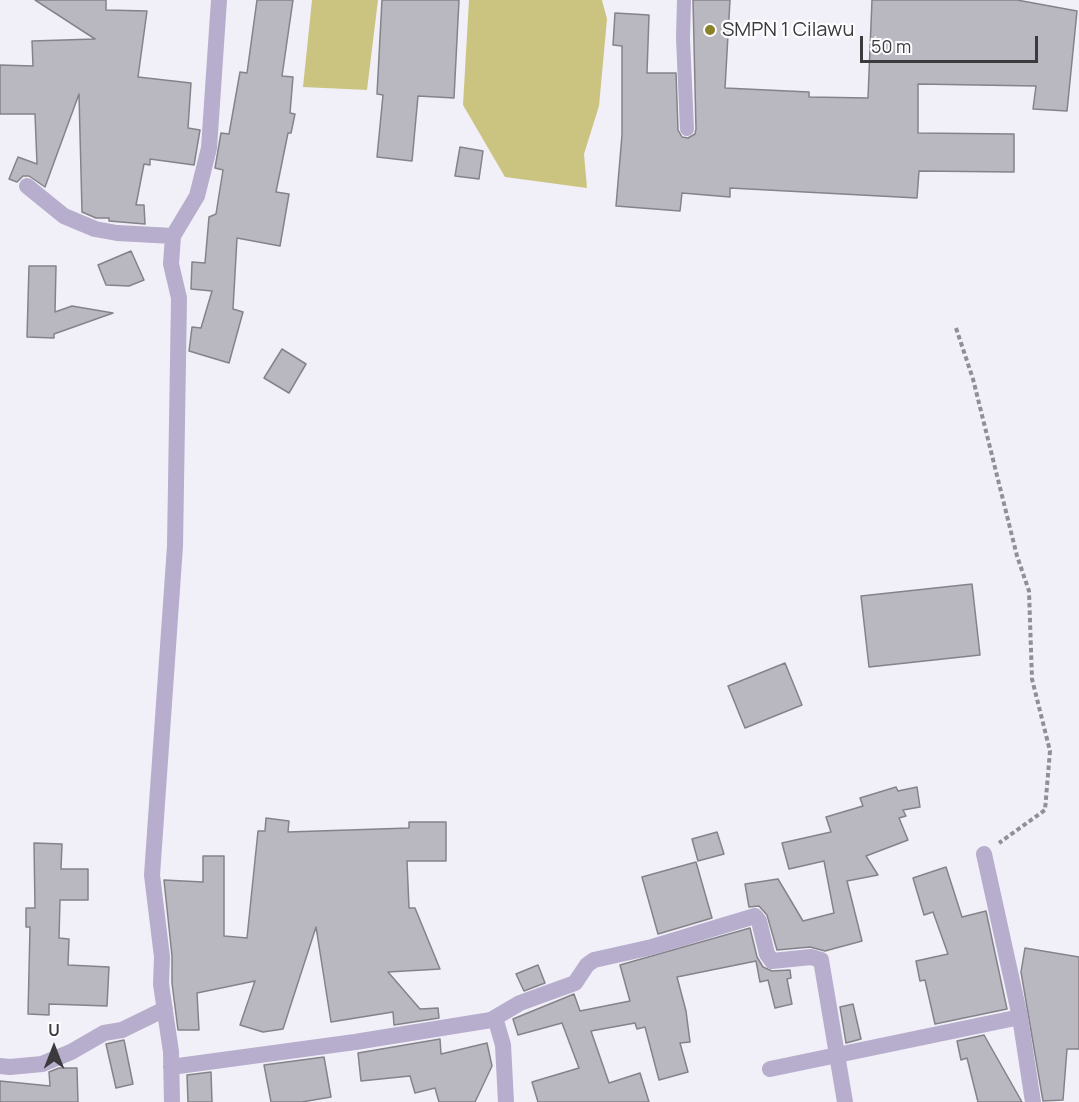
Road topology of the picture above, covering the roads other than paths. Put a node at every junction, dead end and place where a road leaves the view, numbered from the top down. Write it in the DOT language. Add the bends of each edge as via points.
graph roads {
  1 [pos="219,0"];
  2 [pos="684,0"];
  3 [pos="687,129"];
  4 [pos="27,186"];
  5 [pos="173,236"];
  6 [pos="984,854"];
  7 [pos="165,1009"];
  8 [pos="1020,1017"];
  9 [pos="491,1020"];
  10 [pos="838,1057"];
  11 [pos="0,1066"];
  12 [pos="171,1067"];
  13 [pos="770,1069"];
  14 [pos="172,1102"];
  15 [pos="506,1102"];
  16 [pos="845,1102"];
  17 [pos="1033,1102"];
  1 -- 5 [label="street" via="209,148 197,196"];
  2 -- 3 [label="lane"];
  4 -- 5 [label="street" via="64,216 95,229"];
  5 -- 7 [label="street" via="171,264 179,298 175,546 152,875"];
  6 -- 8 [label="street"];
  7 -- 11 [label="street" via="42,1064"];
  7 -- 12 [label="street"];
  8 -- 10 [label="street"];
  8 -- 17 [label="street"];
  9 -- 10 [label="street" via="520,1003 575,983 594,960 755,916 772,961 811,957 820,960"];
  9 -- 12 [label="street"];
  9 -- 15 [label="street" via="496,1021 503,1045"];
  10 -- 13 [label="street"];
  10 -- 16 [label="street"];
  12 -- 14 [label="street"];
}
